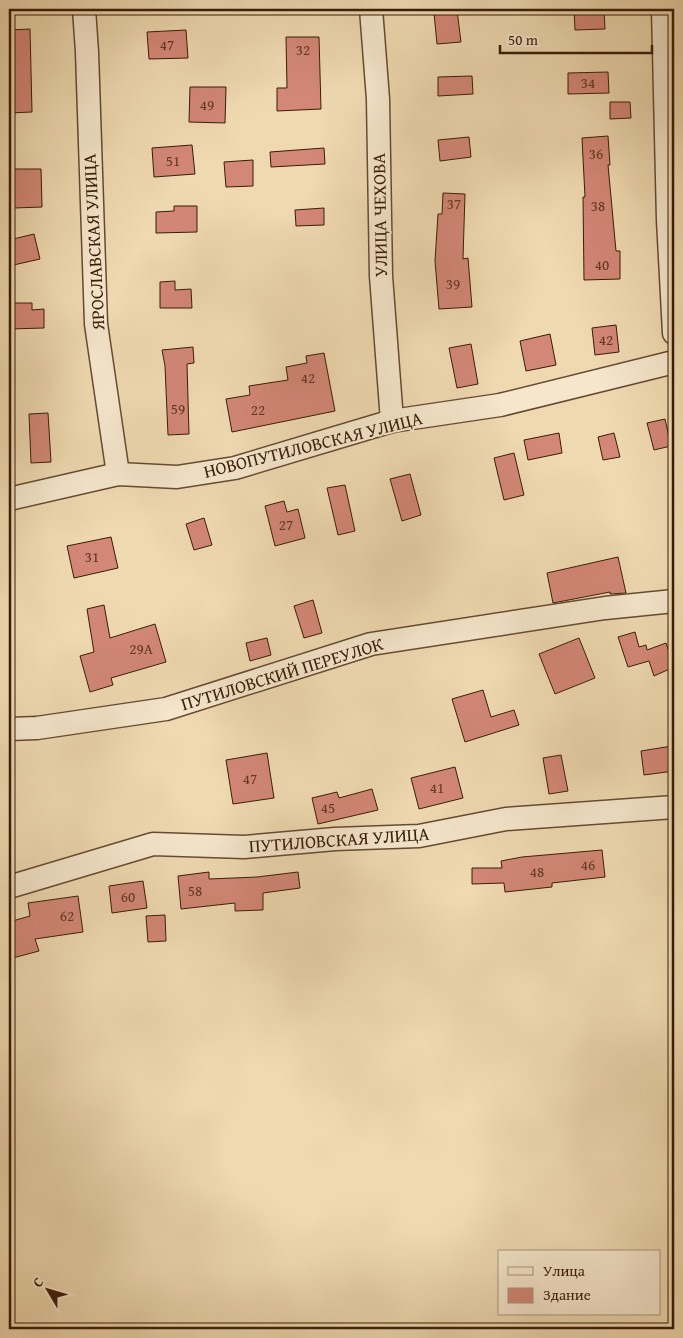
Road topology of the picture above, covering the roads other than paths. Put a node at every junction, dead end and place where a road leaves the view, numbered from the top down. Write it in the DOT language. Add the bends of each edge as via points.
graph roads {
  1 [pos="84,9"];
  2 [pos="371,9"];
  3 [pos="663,9"];
  4 [pos="674,333"];
  5 [pos="674,362"];
  6 [pos="392,422"];
  7 [pos="118,474"];
  8 [pos="9,500"];
  9 [pos="674,601"];
  10 [pos="9,729"];
  11 [pos="674,807"];
  12 [pos="9,887"];
  1 -- 7 [label="street, ЯРОСЛАВСКАЯ УЛИЦА" via="96,324"];
  2 -- 6 [label="street, УЛИЦА ЧЕХОВА" via="378,99 381,276"];
  3 -- 4 [label="street"];
  5 -- 6 [label="street, НОВОПУТИЛОВСКАЯ УЛИЦА" via="500,405"];
  6 -- 7 [label="street, НОВОПУТИЛОВСКАЯ УЛИЦА" via="235,468 177,477"];
  7 -- 8 [label="street, НОВОПУТИЛОВСКАЯ УЛИЦА"];
  9 -- 10 [label="street, ПУТИЛОВСКИЙ ПЕРЕУЛОК" via="576,612 371,644 166,709 37,728"];
  11 -- 12 [label="street, ПУТИЛОВСКАЯ УЛИЦА" via="506,819 419,836 244,847 153,844"];
}
